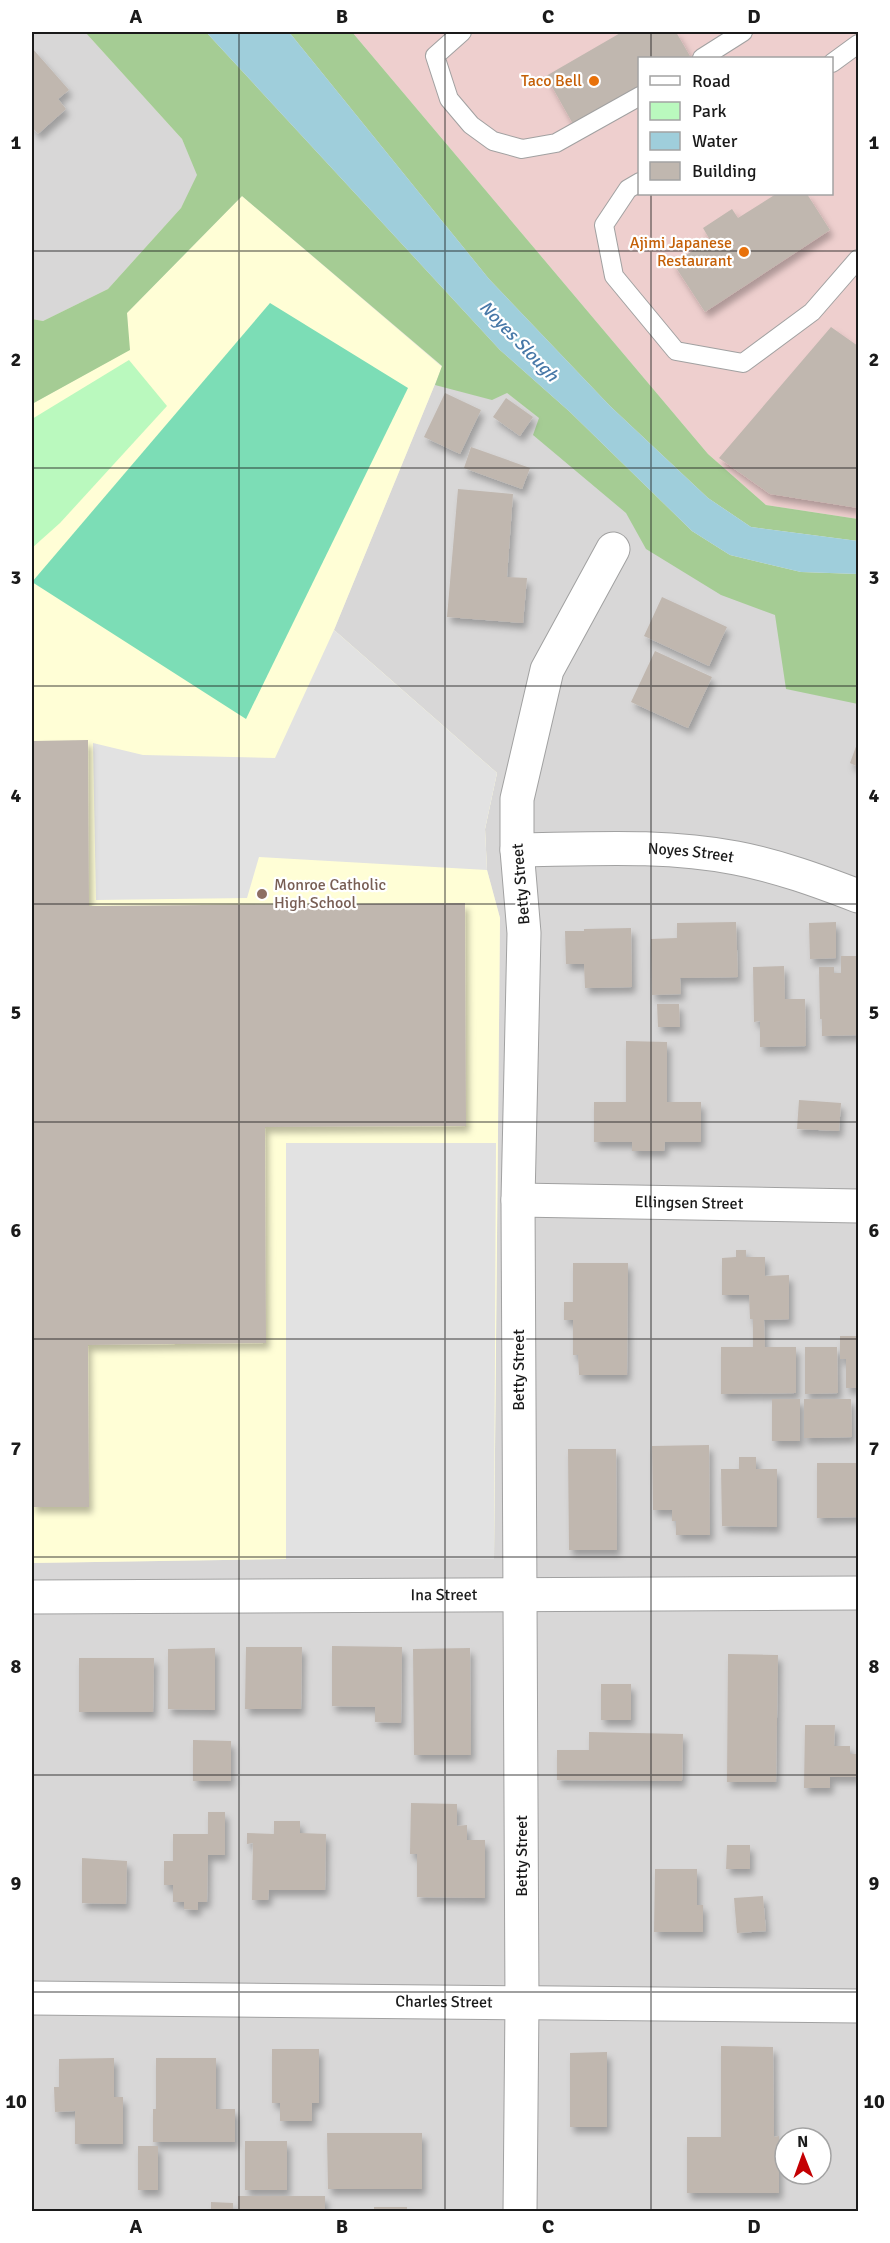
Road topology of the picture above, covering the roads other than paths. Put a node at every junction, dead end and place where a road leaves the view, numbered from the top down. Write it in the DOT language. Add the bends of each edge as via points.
graph roads {
  1 [pos="462,32"];
  2 [pos="743,32"];
  3 [pos="858,44"];
  4 [pos="704,57"];
  5 [pos="833,62"];
  6 [pos="638,97"];
  7 [pos="638,183"];
  8 [pos="858,259"];
  9 [pos="613,549"];
  10 [pos="517,850"];
  11 [pos="858,896"];
  12 [pos="518,1200"];
  13 [pos="858,1206"];
  14 [pos="521,1593"];
  15 [pos="858,1593"];
  16 [pos="32,1597"];
  17 [pos="32,1998"];
  18 [pos="522,2003"];
  19 [pos="858,2006"];
  20 [pos="520,2211"];
  1 -- 6 [label="lane" via="435,56 449,99 471,125 493,141 522,149 556,143"];
  2 -- 4 [label="lane"];
  3 -- 5 [label="lane"];
  7 -- 8 [label="lane" via="628,189 603,225 614,276 676,351 743,363 812,312"];
  9 -- 10 [label="street, Betty Street" via="547,670 517,799"];
  10 -- 11 [label="street, Noyes Street" via="629,848 737,858"];
  10 -- 12 [label="street, Betty Street" via="524,933"];
  12 -- 13 [label="street, Ellingsen Street"];
  12 -- 14 [label="street, Betty Street"];
  14 -- 15 [label="street, Ina Street"];
  14 -- 16 [label="street, Ina Street"];
  14 -- 18 [label="street, Betty Street"];
  17 -- 18 [label="street, Charles Street"];
  18 -- 19 [label="street, Charles Street"];
  18 -- 20 [label="street, Betty Street"];
}
